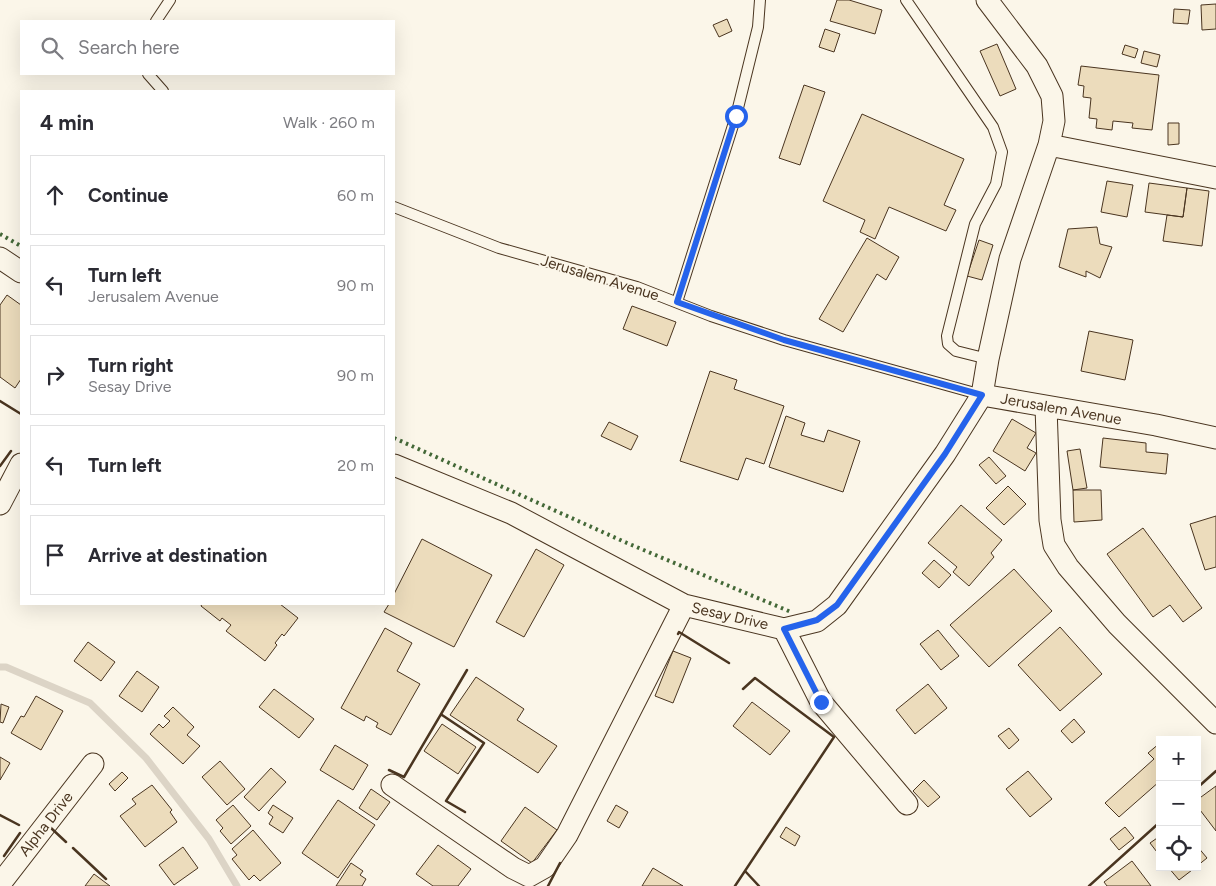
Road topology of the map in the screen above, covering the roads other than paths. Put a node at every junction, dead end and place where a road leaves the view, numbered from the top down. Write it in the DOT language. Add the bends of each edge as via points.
graph roads {
  1 [pos="170,0"];
  2 [pos="760,0"];
  3 [pos="906,0"];
  4 [pos="987,0"];
  5 [pos="157,20"];
  6 [pos="149,75"];
  7 [pos="163,90"];
  8 [pos="1049,144"];
  9 [pos="1216,178"];
  10 [pos="395,207"];
  11 [pos="0,258"];
  12 [pos="20,271"];
  13 [pos="677,302"];
  14 [pos="988,359"];
  15 [pos="982,395"];
  16 [pos="1046,407"];
  17 [pos="1216,438"];
  18 [pos="395,464"];
  19 [pos="20,466"];
  20 [pos="0,504"];
  21 [pos="684,605"];
  22 [pos="784,629"];
  23 [pos="1216,723"];
  24 [pos="93,764"];
  25 [pos="392,785"];
  26 [pos="907,804"];
  27 [pos="533,881"];
  28 [pos="0,884"];
  1 -- 5 [label="lane"];
  2 -- 13 [label="lane" via="758,27 736,116"];
  3 -- 14 [label="lane" via="993,127 1002,152 996,184 975,224 947,336 948,344 956,351"];
  4 -- 8 [label="street" via="1037,66 1052,96 1054,121"];
  6 -- 7 [label="lane"];
  8 -- 9 [label="street"];
  8 -- 14 [label="street" via="1010,259"];
  10 -- 13 [label="lane, Jerusalem Avenue" via="499,248 637,287"];
  11 -- 12 [label="street"];
  13 -- 15 [label="lane, Jerusalem Avenue" via="784,340"];
  14 -- 15 [label="street"];
  15 -- 16 [label="street, Jerusalem Avenue"];
  15 -- 22 [label="street, Sesay Drive" via="945,454 837,605 817,620"];
  16 -- 17 [label="street, Jerusalem Avenue"];
  16 -- 23 [label="street" via="1050,520 1054,545 1068,567 1117,624"];
  18 -- 21 [label="street, Sesay Drive" via="511,513"];
  19 -- 20 [label="street"];
  21 -- 22 [label="street, Sesay Drive"];
  21 -- 27 [label="street" via="567,835"];
  22 -- 26 [label="street" via="821,702"];
  24 -- 28 [label="street, Alpha Drive"];
  25 -- 27 [label="street"];
}
